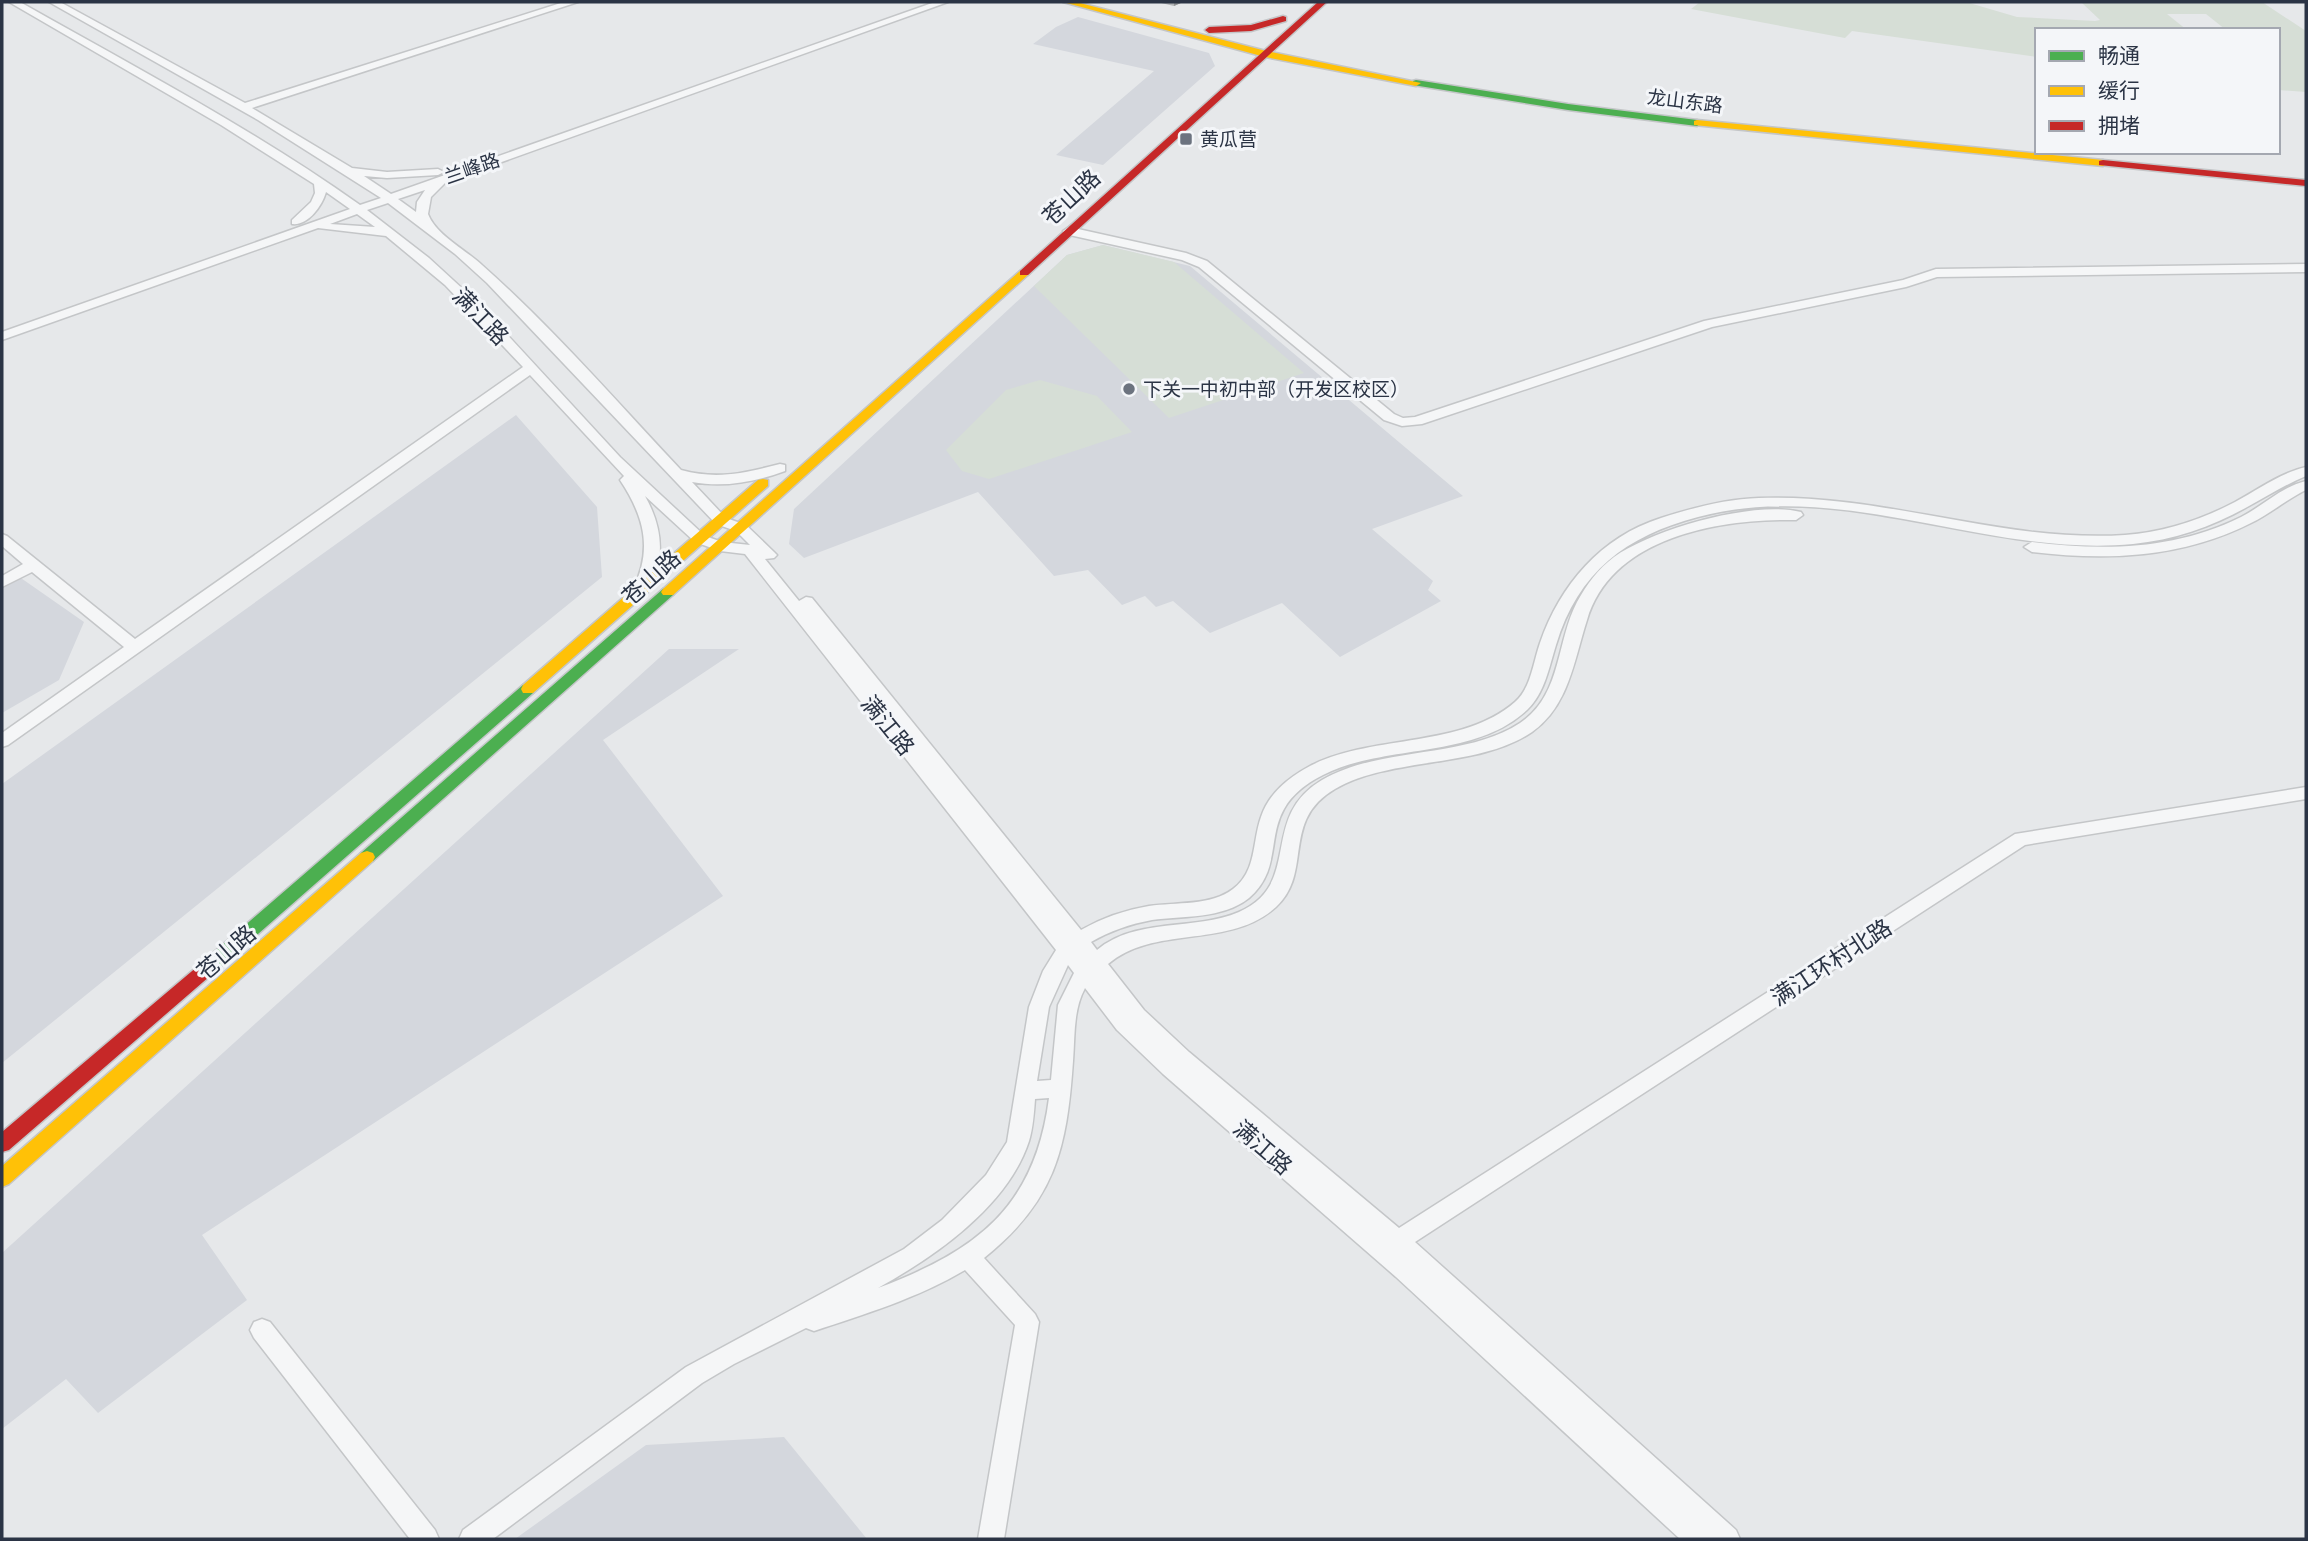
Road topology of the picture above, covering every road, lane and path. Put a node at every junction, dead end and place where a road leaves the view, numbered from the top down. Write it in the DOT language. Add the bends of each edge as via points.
graph roads {
  1 [pos="14,2"];
  2 [pos="54,2"];
  3 [pos="573,2"];
  4 [pos="923,2"];
  5 [pos="943,2"];
  6 [pos="1068,2"];
  7 [pos="1099,2"];
  8 [pos="1302,2"];
  9 [pos="1323,2"];
  10 [pos="1291,21"];
  11 [pos="1206,34"];
  12 [pos="1261,47"];
  13 [pos="1327,61"];
  14 [pos="1235,70"];
  15 [pos="247,106"];
  16 [pos="2035,147"];
  17 [pos="2109,154"];
  18 [pos="350,170"];
  19 [pos="2306,173"];
  20 [pos="442,175"];
  21 [pos="319,180"];
  22 [pos="2306,183"];
  23 [pos="385,195"];
  24 [pos="1085,196"];
  25 [pos="354,206"];
  26 [pos="1063,222"];
  27 [pos="299,225"];
  28 [pos="431,230"];
  29 [pos="398,239"];
  30 [pos="2306,268"];
  31 [pos="2,326"];
  32 [pos="2,335"];
  33 [pos="531,368"];
  34 [pos="604,449"];
  35 [pos="785,464"];
  36 [pos="2306,471"];
  37 [pos="676,473"];
  38 [pos="2306,485"];
  39 [pos="1762,508"];
  40 [pos="721,520"];
  41 [pos="741,528"];
  42 [pos="2,539"];
  43 [pos="700,539"];
  44 [pos="720,546"];
  45 [pos="33,565"];
  46 [pos="2,582"];
  47 [pos="639,593"];
  48 [pos="134,647"];
  49 [pos="1546,647"];
  50 [pos="1570,653"];
  51 [pos="2,741"];
  52 [pos="2306,793"];
  53 [pos="1074,945"];
  54 [pos="1090,967"];
  55 [pos="1061,1089"];
  56 [pos="1026,1090"];
  57 [pos="2,1144"];
  58 [pos="2,1178"];
  59 [pos="1398,1241"];
  60 [pos="967,1256"];
  61 [pos="262,1330"];
  62 [pos="774,1333"];
  63 [pos="426,1539"];
  64 [pos="472,1539"];
  65 [pos="991,1539"];
  66 [pos="1699,1539"];
  67 [pos="1727,1539"];
  1 -- 21 [label="street, 满江路" via="244,131"];
  2 -- 15 [label="street, 满江路"];
  3 -- 15 [label="street"];
  4 -- 20 [label="street, 兰峰路"];
  5 -- 20 [label="street, 兰峰路"];
  6 -- 11 [label="main road, 龙山东路"];
  7 -- 11 [label="main road, 龙山东路"];
  8 -- 10 [label="main road, 苍山路"];
  9 -- 10 [label="main road, 苍山路"];
  10 -- 11 [label="main road"];
  10 -- 12 [label="main road, 苍山路"];
  10 -- 13 [label="main road"];
  11 -- 12 [label="main road, 龙山东路"];
  11 -- 14 [label="main road"];
  12 -- 13 [label="main road, 龙山东路"];
  12 -- 14 [label="main road, 苍山路"];
  13 -- 14 [label="main road"];
  13 -- 16 [label="main road, 龙山东路" via="1598,102"];
  13 -- 22 [label="main road, 龙山东路" via="1466,92 1652,118"];
  14 -- 24 [label="main road, 苍山路"];
  14 -- 26 [label="main road, 苍山路"];
  15 -- 18 [label="street, 满江路"];
  17 -- 19 [label="main road"];
  18 -- 20 [label="street"];
  18 -- 23 [label="street, 满江路"];
  20 -- 23 [label="street, 兰峰路"];
  20 -- 28 [label="street" via="421,207 422,219"];
  21 -- 25 [label="street, 满江路"];
  21 -- 27 [label="street" via="319,198"];
  23 -- 25 [label="street, 兰峰路"];
  23 -- 28 [label="street, 满江路"];
  25 -- 27 [label="street, 兰峰路"];
  25 -- 29 [label="street, 满江路"];
  26 -- 30 [label="street" via="1203,264 1389,417 1402,422 1417,422 1709,324 1936,273"];
  26 -- 41 [label="main road, 苍山路"];
  27 -- 29 [label="street" via="362,228"];
  27 -- 31 [label="street, 兰峰路"];
  27 -- 32 [label="street, 兰峰路"];
  28 -- 37 [label="street, 满江路" via="477,266"];
  29 -- 33 [label="street, 满江路" via="444,278"];
  33 -- 34 [label="street, 满江路"];
  33 -- 48 [label="street"];
  34 -- 43 [label="street, 满江路"];
  34 -- 47 [label="street" via="641,501 652,529 654,557"];
  35 -- 37 [label="street" via="753,477 725,481"];
  35 -- 40 [label="main road, 苍山路"];
  36 -- 39 [label="street" via="2190,527 2124,540 2036,536 1838,506"];
  37 -- 40 [label="street, 满江路"];
  38 -- 39 [label="street" via="2211,535 2137,553 2063,551"];
  39 -- 49 [label="street" via="1683,516 1622,540 1576,585"];
  39 -- 50 [label="street" via="1658,540 1622,559 1589,593"];
  40 -- 41 [label="street, 满江路"];
  40 -- 43 [label="main road, 苍山路"];
  41 -- 44 [label="main road, 苍山路"];
  41 -- 53 [label="street, 满江路" via="760,544"];
  42 -- 45 [label="street"];
  43 -- 44 [label="street, 满江路"];
  43 -- 47 [label="main road, 苍山路"];
  44 -- 53 [label="street, 满江路" via="750,550"];
  44 -- 58 [label="main road, 苍山路"];
  45 -- 46 [label="street"];
  45 -- 48 [label="street"];
  47 -- 57 [label="main road, 苍山路"];
  48 -- 51 [label="street"];
  49 -- 50 [label="street"];
  49 -- 53 [label="street" via="1531,692 1510,714 1464,733 1332,763 1288,788 1269,816 1258,869 1247,889 1237,896 1122,920"];
  50 -- 54 [label="street" via="1548,708 1518,732 1471,748 1359,773 1309,799 1295,820 1281,888 1258,911 1212,928 1135,938"];
  52 -- 59 [label="street, 满江环村北路" via="2021,839"];
  53 -- 54 [label="street, 满江路"];
  53 -- 56 [label="street" via="1055,965 1045,990"];
  54 -- 55 [label="street" via="1067,1004"];
  54 -- 59 [label="street, 满江路" via="1157,1036"];
  54 -- 66 [label="street, 满江路" via="1105,1001 1144,1045 1404,1269"];
  55 -- 56 [label="street"];
  55 -- 60 [label="street" via="1053,1140 1037,1183 1011,1217"];
  56 -- 62 [label="street" via="1023,1124 1013,1156 951,1227 900,1264"];
  59 -- 67 [label="street, 满江路"];
  60 -- 62 [label="street" via="898,1293"];
  60 -- 65 [label="street" via="1027,1322"];
  61 -- 63 [label="street"];
  62 -- 64 [label="street" via="697,1373"];
}
